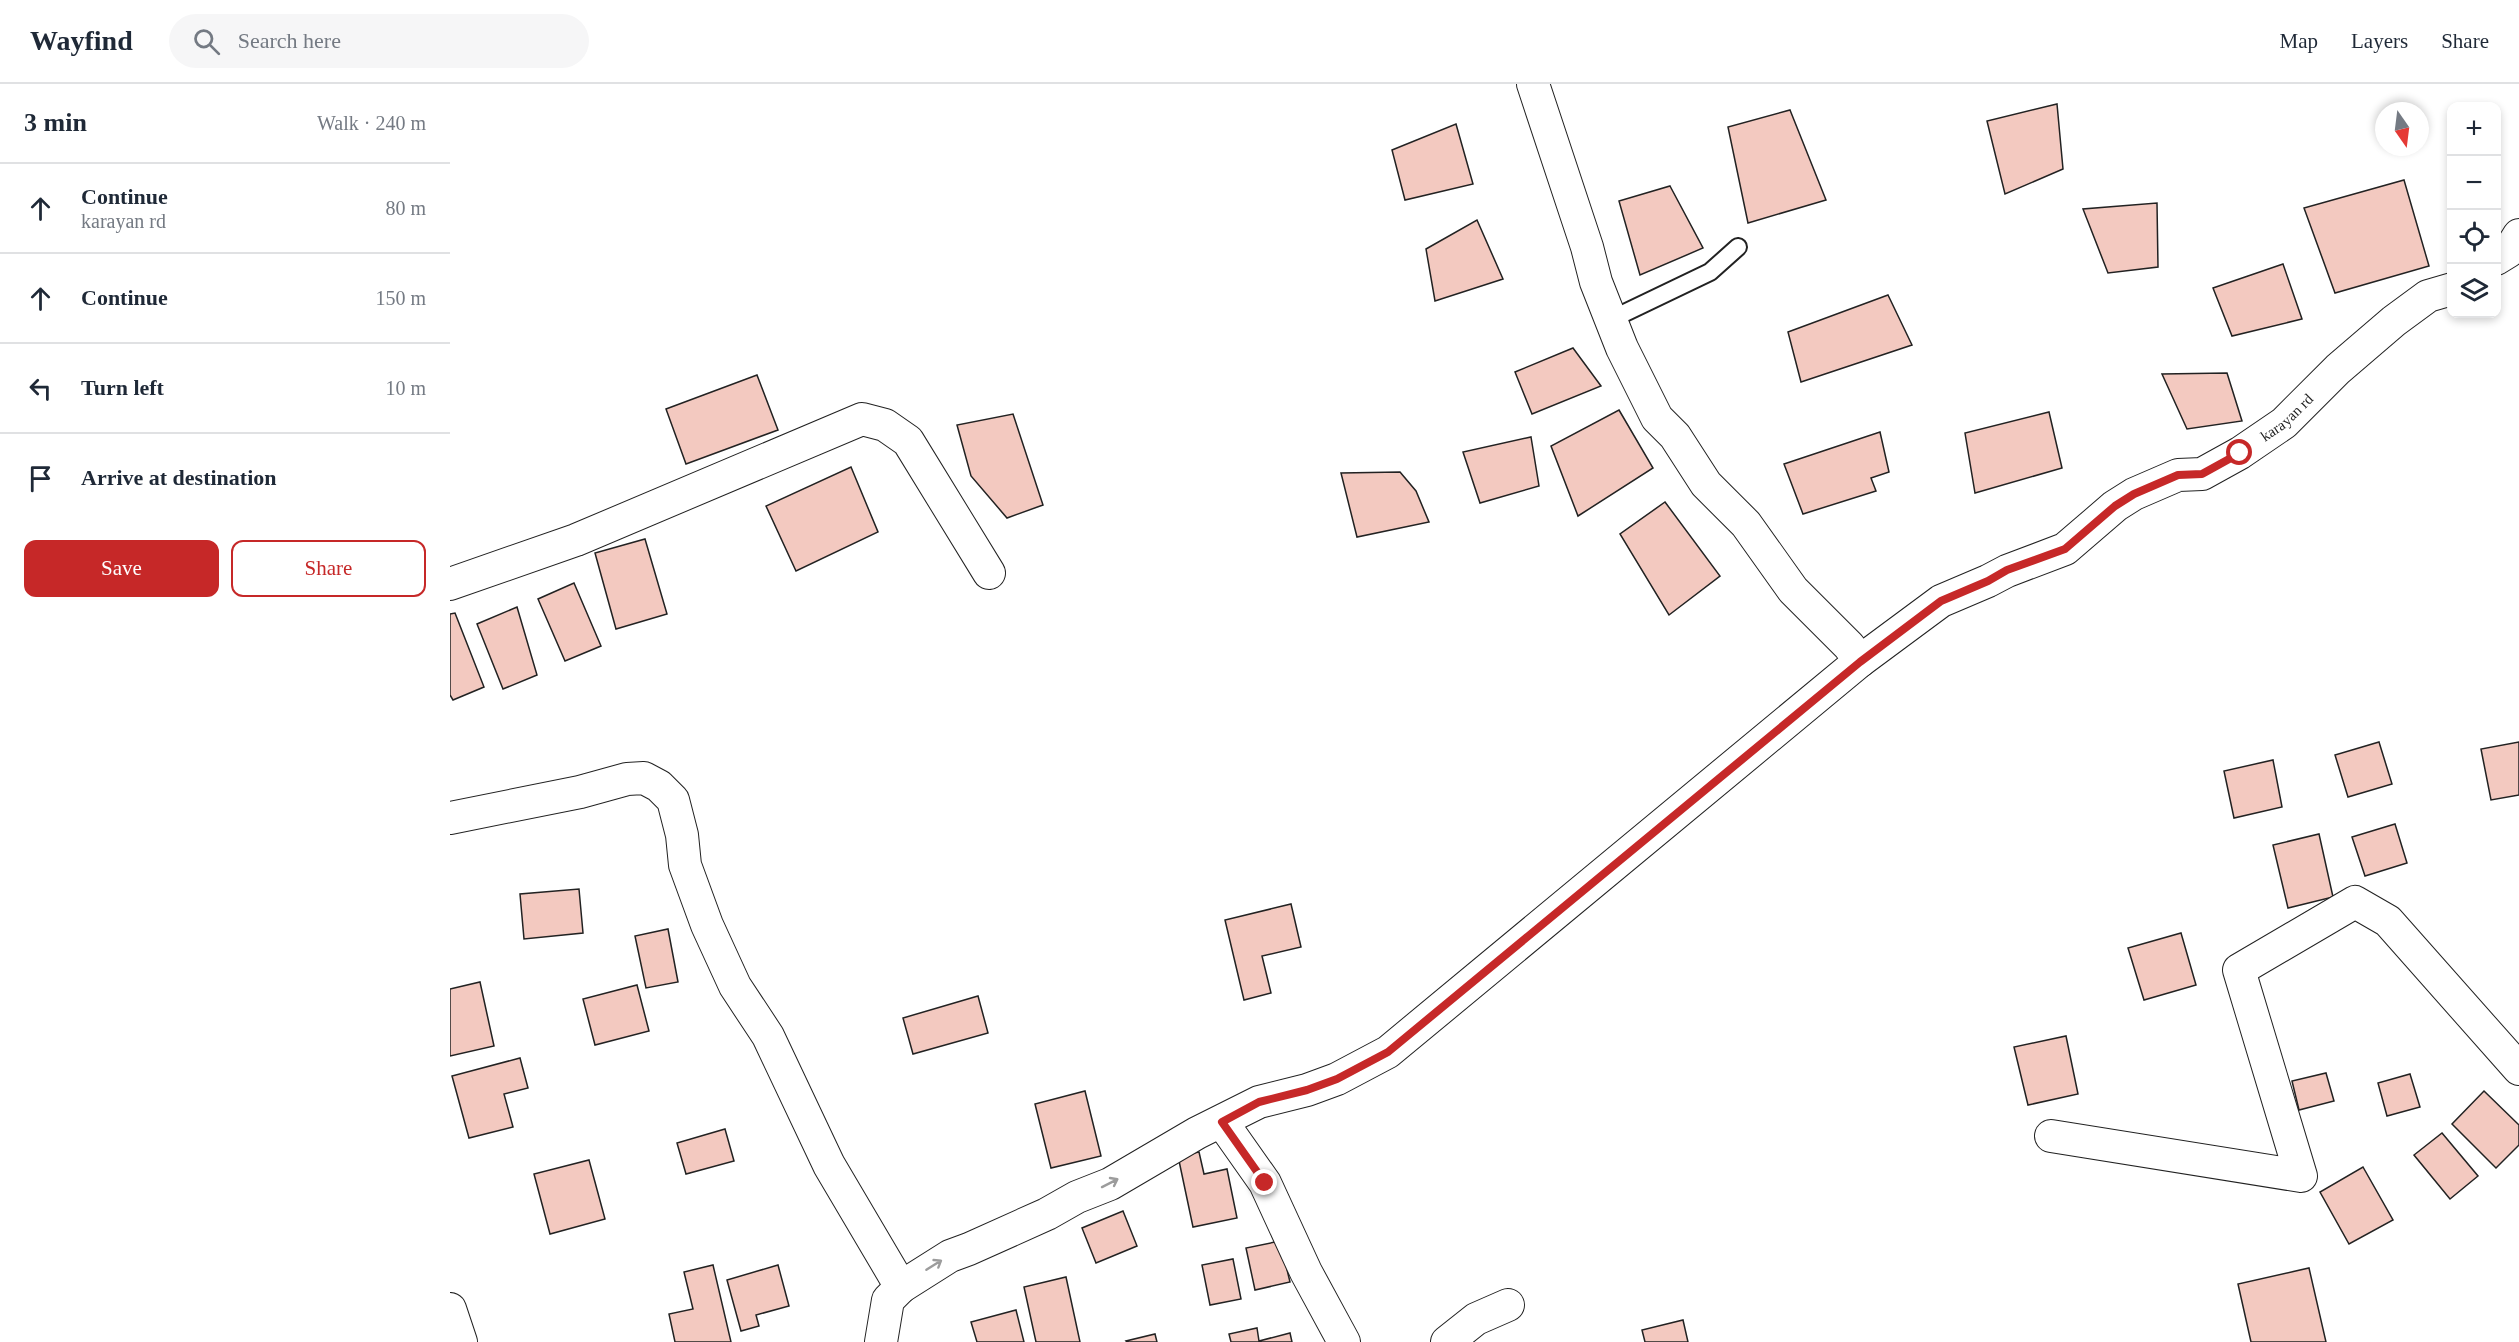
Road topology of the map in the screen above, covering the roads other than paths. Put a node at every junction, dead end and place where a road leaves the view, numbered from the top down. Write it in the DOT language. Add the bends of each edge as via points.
graph roads {
  1 [pos="1533,84"];
  2 [pos="2519,235"];
  3 [pos="1738,248"];
  4 [pos="2501,256"];
  5 [pos="2447,290"];
  6 [pos="1612,319"];
  7 [pos="989,573"];
  8 [pos="450,584"];
  9 [pos="1854,654"];
  10 [pos="450,818"];
  11 [pos="2519,1069"];
  12 [pos="1222,1122"];
  13 [pos="2051,1136"];
  14 [pos="901,1287"];
  15 [pos="1508,1305"];
  16 [pos="450,1309"];
  17 [pos="461,1342"];
  18 [pos="881,1342"];
  19 [pos="1344,1342"];
  20 [pos="1447,1342"];
  1 -- 6 [label="street" via="1596,282"];
  2 -- 4 [label="street"];
  3 -- 6 [label="lane" via="1710,272"];
  5 -- 9 [label="street, karayan rd" via="2428,296 2394,321 2284,423 2240,453 2202,474 2178,475 2134,494 2065,549 2007,570 1941,601"];
  6 -- 9 [label="street" via="1657,418 1706,484 1746,524 1793,590"];
  7 -- 8 [label="street" via="908,441 885,425 862,419 576,540"];
  9 -- 12 [label="street, karayan rd" via="1388,1052 1337,1079 1259,1102"];
  10 -- 14 [label="street" via="627,779 644,778 673,800 685,866 730,976 768,1036 829,1165"];
  11 -- 13 [label="street" via="2388,921 2355,902 2239,970 2301,1176"];
  14 -- 12 [label="street, karayan rd, one-way" via="950,1256 1110,1184"];
  12 -- 19 [label="street" via="1265,1183"];
  14 -- 18 [label="street" via="888,1300"];
  15 -- 20 [label="street" via="1476,1319"];
  16 -- 17 [label="street"];
}
